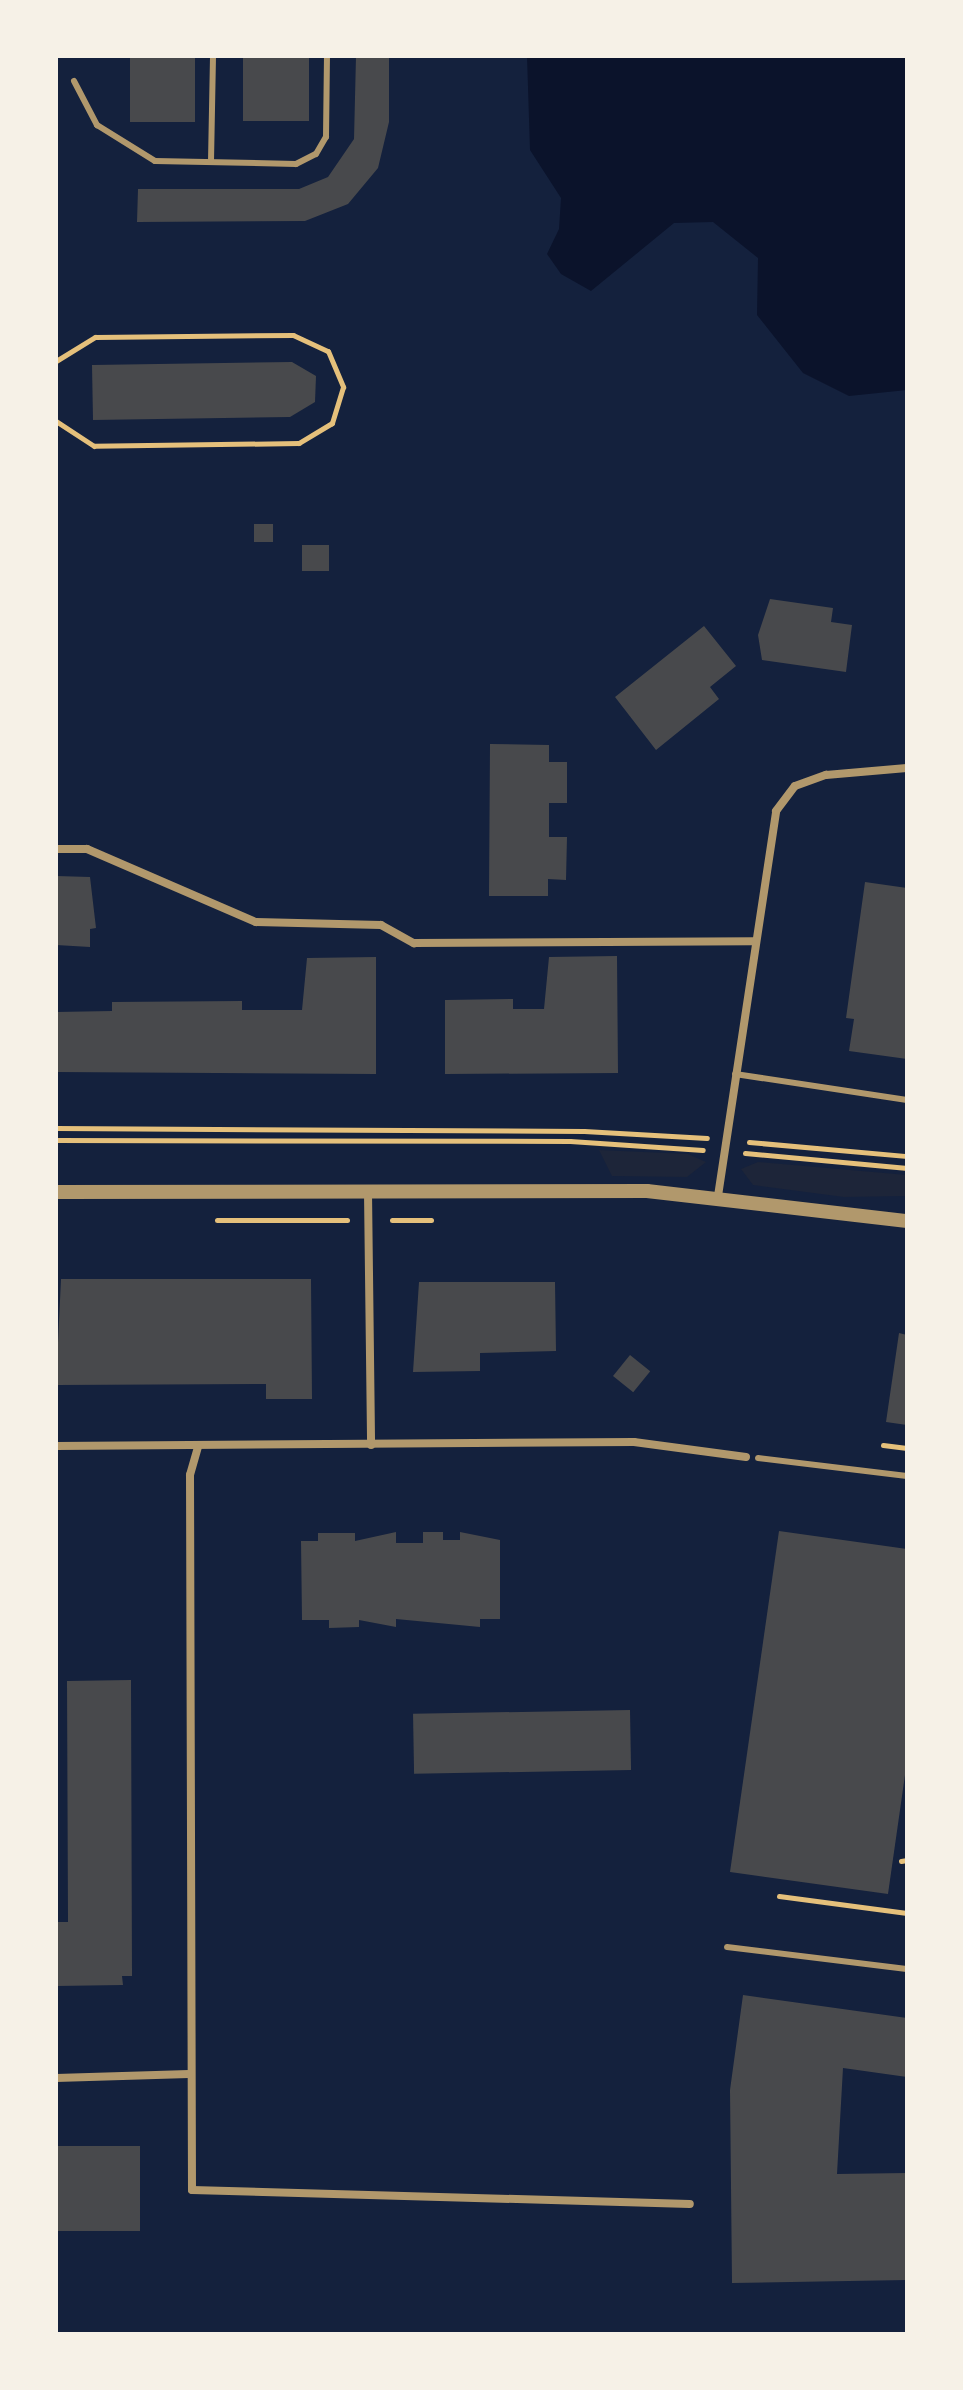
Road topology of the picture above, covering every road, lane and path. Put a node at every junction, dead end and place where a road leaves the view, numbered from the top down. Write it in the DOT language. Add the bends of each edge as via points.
graph roads {
  1 [pos="213,56"];
  2 [pos="327,56"];
  3 [pos="74,81"];
  4 [pos="211,161"];
  5 [pos="56,361"];
  6 [pos="56,421"];
  7 [pos="907,768"];
  8 [pos="56,849"];
  9 [pos="753,941"];
  10 [pos="735,1074"];
  11 [pos="907,1100"];
  12 [pos="56,1128"];
  13 [pos="711,1139"];
  14 [pos="56,1140"];
  15 [pos="742,1142"];
  16 [pos="707,1151"];
  17 [pos="740,1153"];
  18 [pos="907,1156"];
  19 [pos="907,1168"];
  20 [pos="56,1192"];
  21 [pos="368,1192"];
  22 [pos="718,1196"];
  23 [pos="438,1219"];
  24 [pos="392,1220"];
  25 [pos="907,1221"];
  26 [pos="371,1445"];
  27 [pos="883,1445"];
  28 [pos="56,1446"];
  29 [pos="198,1447"];
  30 [pos="907,1448"];
  31 [pos="746,1457"];
  32 [pos="758,1458"];
  33 [pos="907,1476"];
  34 [pos="779,1896"];
  35 [pos="907,1913"];
  36 [pos="727,1947"];
  37 [pos="907,1969"];
  38 [pos="189,2074"];
  39 [pos="56,2078"];
  40 [pos="690,2204"];
  1 -- 4 [label="lane"];
  2 -- 4 [label="lane" via="326,137 316,154 296,164"];
  3 -- 4 [label="lane" via="97,125 155,161"];
  5 -- 6 [label="path" via="95,337 293,335 328,351 343,387 332,423 299,443 94,446"];
  7 -- 9 [label="street" via="826,775 781,798"];
  8 -- 9 [label="street" via="87,849 256,922 381,925 414,943"];
  9 -- 10 [label="street"];
  10 -- 11 [label="lane"];
  10 -- 22 [label="street"];
  12 -- 13 [label="path" via="584,1131"];
  14 -- 16 [label="path" via="570,1141"];
  15 -- 18 [label="path"];
  17 -- 19 [label="path"];
  20 -- 21 [label="street"];
  21 -- 22 [label="street"];
  21 -- 26 [label="street"];
  22 -- 25 [label="street"];
  23 -- 24 [label="path"];
  26 -- 29 [label="street"];
  26 -- 31 [label="street" via="634,1442"];
  27 -- 30 [label="path"];
  28 -- 29 [label="street"];
  29 -- 38 [label="street" via="190,1475"];
  32 -- 33 [label="lane"];
  34 -- 35 [label="path"];
  36 -- 37 [label="lane"];
  38 -- 39 [label="street"];
  38 -- 40 [label="street" via="192,2190"];
}
